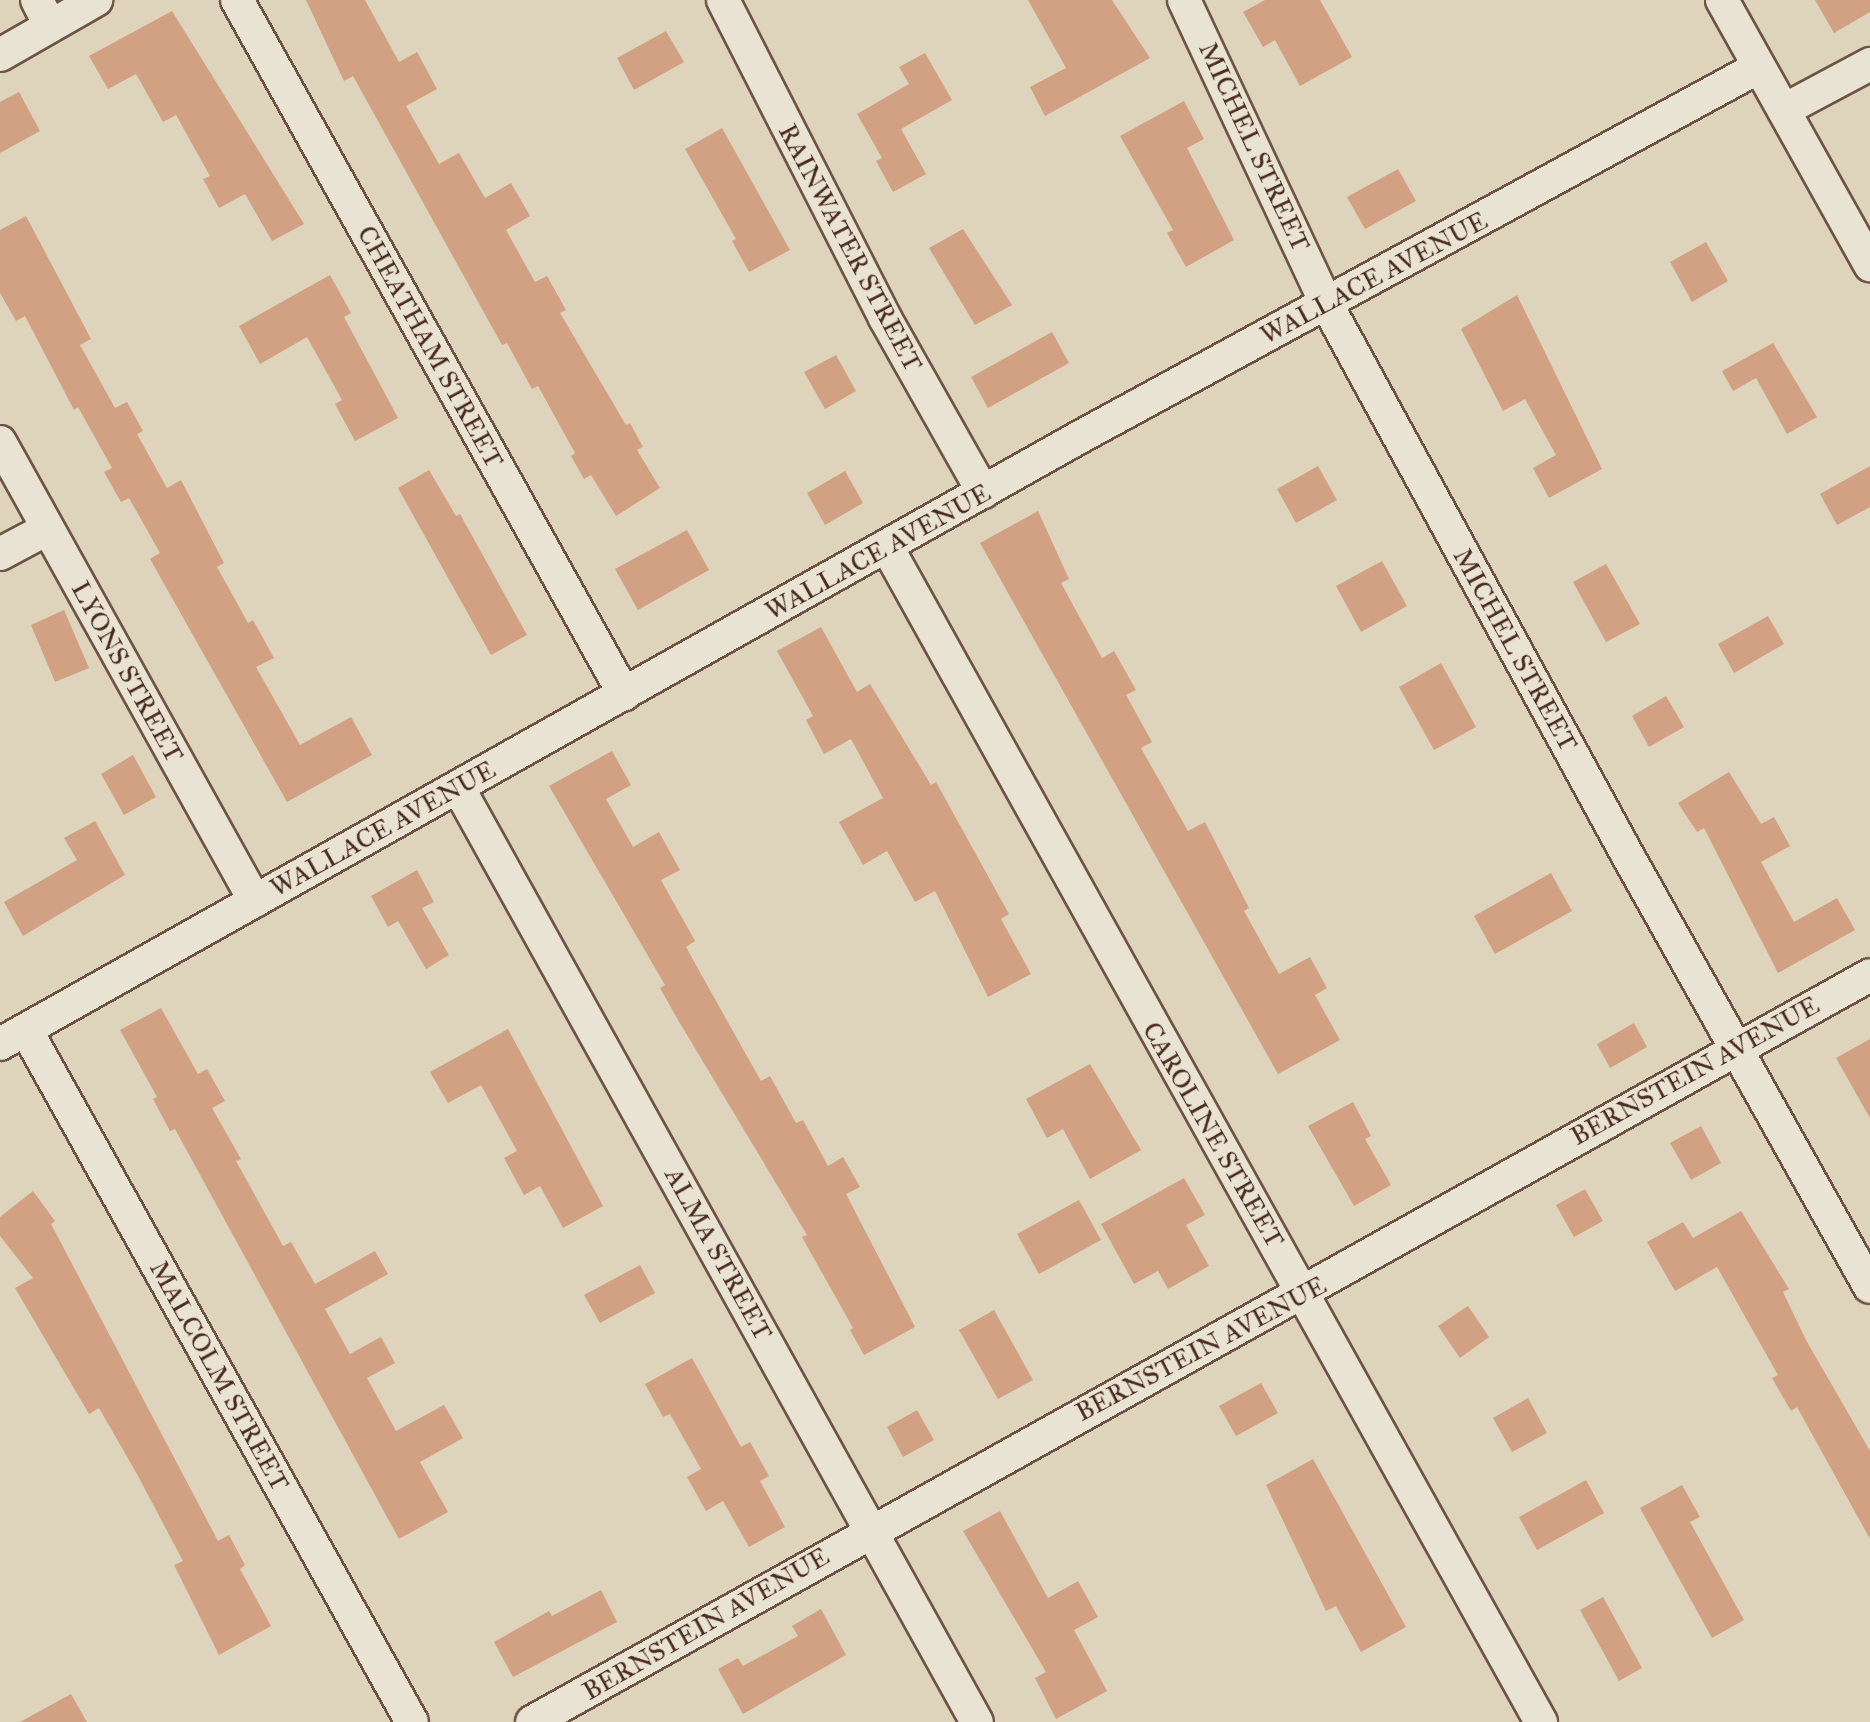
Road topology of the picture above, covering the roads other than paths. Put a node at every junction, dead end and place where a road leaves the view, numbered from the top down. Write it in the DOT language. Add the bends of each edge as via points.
graph roads {
  1 [pos="96,0"];
  2 [pos="237,0"];
  3 [pos="723,0"];
  4 [pos="1184,0"];
  5 [pos="1722,0"];
  6 [pos="43,13"];
  7 [pos="0,55"];
  8 [pos="1870,64"];
  9 [pos="1759,67"];
  10 [pos="1784,110"];
  11 [pos="1870,265"];
  12 [pos="1326,303"];
  13 [pos="0,442"];
  14 [pos="983,492"];
  15 [pos="47,529"];
  16 [pos="887,547"];
  17 [pos="0,554"];
  18 [pos="624,694"];
  19 [pos="458,787"];
  20 [pos="255,901"];
  21 [pos="1870,975"];
  22 [pos="13,1037"];
  23 [pos="1734,1048"];
  24 [pos="1870,1287"];
  25 [pos="1305,1294"];
  26 [pos="871,1530"];
  27 [pos="412,1722"];
  28 [pos="532,1722"];
  29 [pos="977,1722"];
  30 [pos="1541,1722"];
  1 -- 6 [label="street"];
  2 -- 18 [label="street, CHEATHAM STREET"];
  3 -- 14 [label="street, RAINWATER STREET" via="885,318"];
  4 -- 12 [label="street, MICHEL STREET"];
  5 -- 9 [label="street"];
  6 -- 7 [label="street"];
  8 -- 10 [label="street"];
  9 -- 10 [label="street"];
  9 -- 12 [label="street, WALLACE AVENUE"];
  10 -- 11 [label="street"];
  12 -- 14 [label="street, WALLACE AVENUE"];
  12 -- 23 [label="street, MICHEL STREET"];
  13 -- 15 [label="street, LYONS STREET"];
  14 -- 16 [label="street, WALLACE AVENUE"];
  15 -- 17 [label="street"];
  15 -- 20 [label="street, LYONS STREET"];
  16 -- 18 [label="street, WALLACE AVENUE"];
  16 -- 25 [label="street, CAROLINE STREET" via="1151,1028"];
  18 -- 19 [label="street, WALLACE AVENUE"];
  19 -- 20 [label="street, WALLACE AVENUE"];
  19 -- 26 [label="street, ALMA STREET"];
  20 -- 22 [label="street, WALLACE AVENUE"];
  21 -- 23 [label="street, BERNSTEIN AVENUE"];
  22 -- 27 [label="street, MALCOLM STREET"];
  23 -- 24 [label="street, MICHEL STREET"];
  23 -- 25 [label="street, BERNSTEIN AVENUE"];
  25 -- 26 [label="street, BERNSTEIN AVENUE"];
  25 -- 30 [label="street, CAROLINE STREET"];
  26 -- 28 [label="street, BERNSTEIN AVENUE"];
  26 -- 29 [label="street, ALMA STREET"];
}
